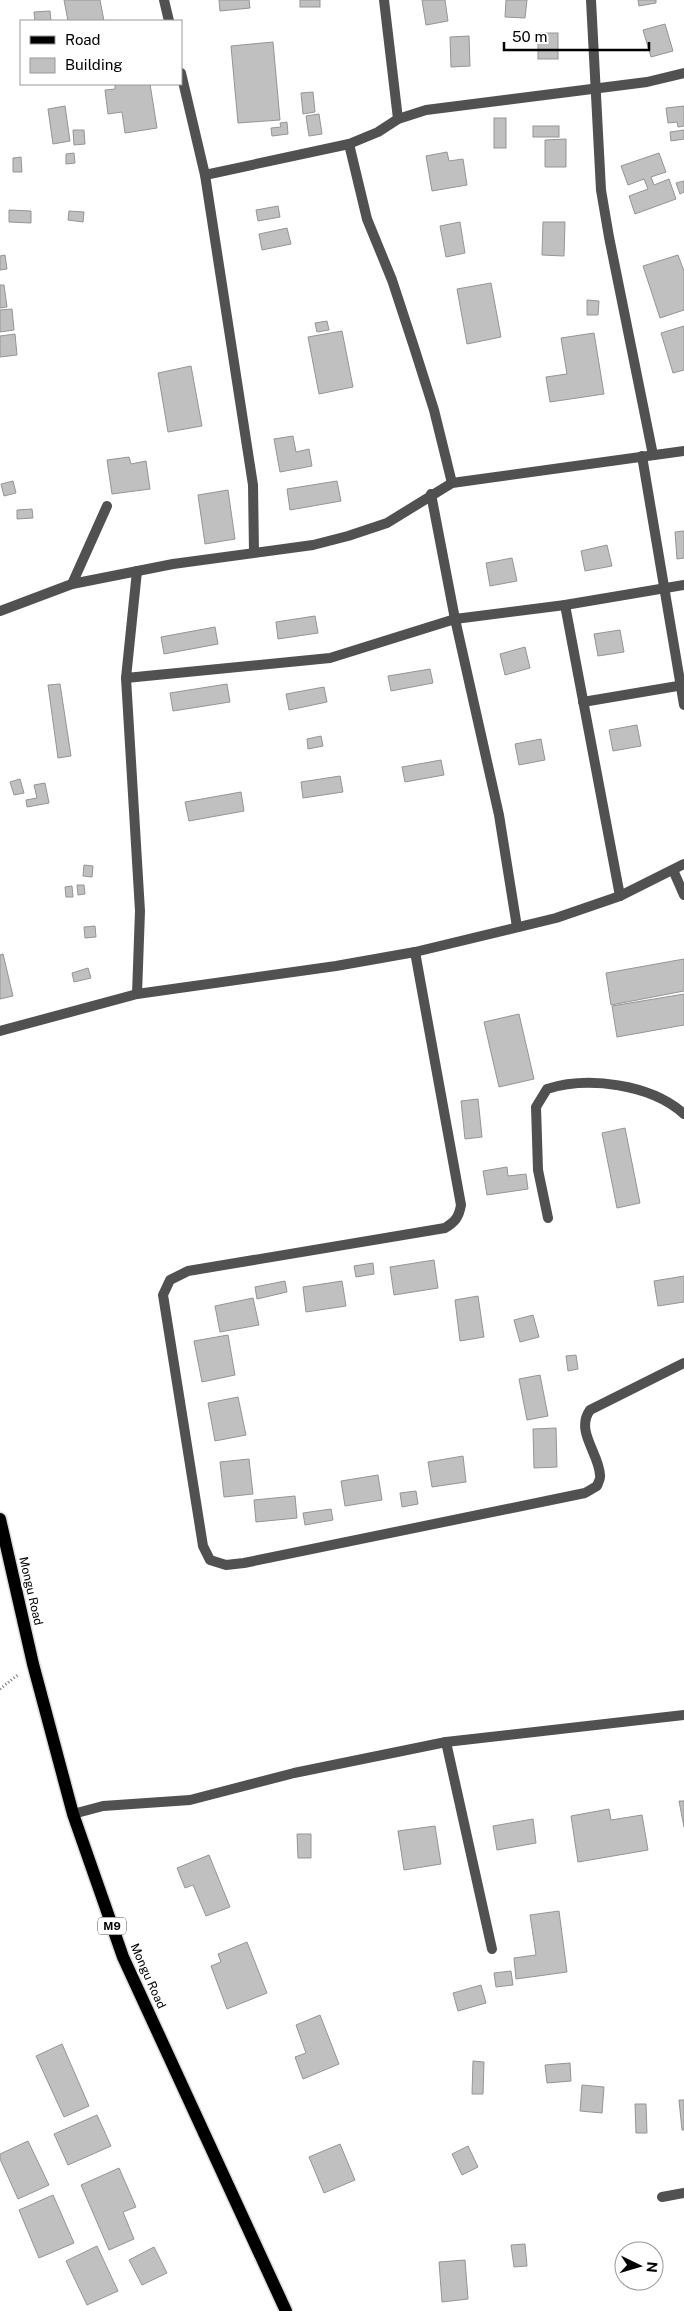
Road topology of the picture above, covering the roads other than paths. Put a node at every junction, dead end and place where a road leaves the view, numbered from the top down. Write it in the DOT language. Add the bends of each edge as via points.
graph roads {
  1 [pos="164,0"];
  2 [pos="384,0"];
  3 [pos="591,0"];
  4 [pos="169,20"];
  5 [pos="684,73"];
  6 [pos="182,77"];
  7 [pos="596,88"];
  8 [pos="398,119"];
  9 [pos="349,144"];
  10 [pos="205,175"];
  11 [pos="684,451"];
  12 [pos="653,455"];
  13 [pos="642,456"];
  14 [pos="452,483"];
  15 [pos="431,494"];
  16 [pos="107,506"];
  17 [pos="254,552"];
  18 [pos="137,571"];
  19 [pos="72,584"];
  20 [pos="684,585"];
  21 [pos="664,588"];
  22 [pos="565,605"];
  23 [pos="0,611"];
  24 [pos="455,619"];
  25 [pos="126,678"];
  26 [pos="683,685"];
  27 [pos="583,702"];
  28 [pos="684,705"];
  29 [pos="684,864"];
  30 [pos="673,870"];
  31 [pos="684,895"];
  32 [pos="620,896"];
  33 [pos="517,927"];
  34 [pos="416,952"];
  35 [pos="137,994"];
  36 [pos="0,1031"];
  37 [pos="684,1114"];
  38 [pos="548,1218"];
  39 [pos="684,1363"];
  40 [pos="0,1519"];
  41 [pos="684,1715"];
  42 [pos="446,1742"];
  43 [pos="73,1814"];
  44 [pos="492,1948"];
  45 [pos="684,2193"];
  46 [pos="662,2197"];
  47 [pos="286,2311"];
  1 -- 4 [label="street"];
  2 -- 8 [label="street"];
  3 -- 7 [label="street"];
  5 -- 7 [label="street" via="647,82"];
  6 -- 10 [label="street"];
  7 -- 8 [label="street" via="463,104"];
  7 -- 12 [label="street" via="602,199"];
  8 -- 9 [label="street"];
  9 -- 10 [label="street"];
  9 -- 14 [label="street" via="367,219 414,347"];
  10 -- 17 [label="street" via="253,485"];
  11 -- 12 [label="street"];
  12 -- 13 [label="street"];
  13 -- 14 [label="street"];
  13 -- 21 [label="street"];
  14 -- 15 [label="street"];
  15 -- 17 [label="street" via="387,523 348,536 313,545"];
  15 -- 24 [label="street"];
  16 -- 19 [label="street"];
  17 -- 18 [label="street"];
  18 -- 19 [label="street"];
  18 -- 25 [label="street"];
  19 -- 23 [label="street"];
  20 -- 21 [label="street"];
  21 -- 22 [label="street"];
  21 -- 26 [label="street"];
  22 -- 24 [label="street"];
  22 -- 27 [label="street"];
  24 -- 25 [label="street" via="330,658"];
  24 -- 33 [label="street" via="499,815"];
  25 -- 35 [label="street" via="140,911"];
  26 -- 27 [label="street"];
  26 -- 28 [label="street"];
  27 -- 32 [label="street"];
  29 -- 30 [label="street"];
  30 -- 31 [label="street"];
  30 -- 32 [label="street"];
  32 -- 33 [label="street" via="556,918"];
  33 -- 34 [label="street"];
  34 -- 35 [label="street"];
  34 -- 39 [label="street" via="461,1205 459,1216 444,1228 188,1271 170,1280 163,1295 203,1546 210,1560 226,1565 244,1563 585,1493 597,1486 601,1476 585,1428 584,1418 590,1410"];
  35 -- 36 [label="street"];
  37 -- 38 [label="street" via="676,1106 650,1093 616,1086 564,1083 547,1089 536,1106 538,1170"];
  40 -- 43 [label="main road, Mongu Road / M9" via="33,1664"];
  41 -- 42 [label="street"];
  42 -- 43 [label="street" via="294,1773 190,1800 103,1806"];
  42 -- 44 [label="street"];
  43 -- 47 [label="main road, Mongu Road / M9" via="123,1957"];
  45 -- 46 [label="street"];
}
